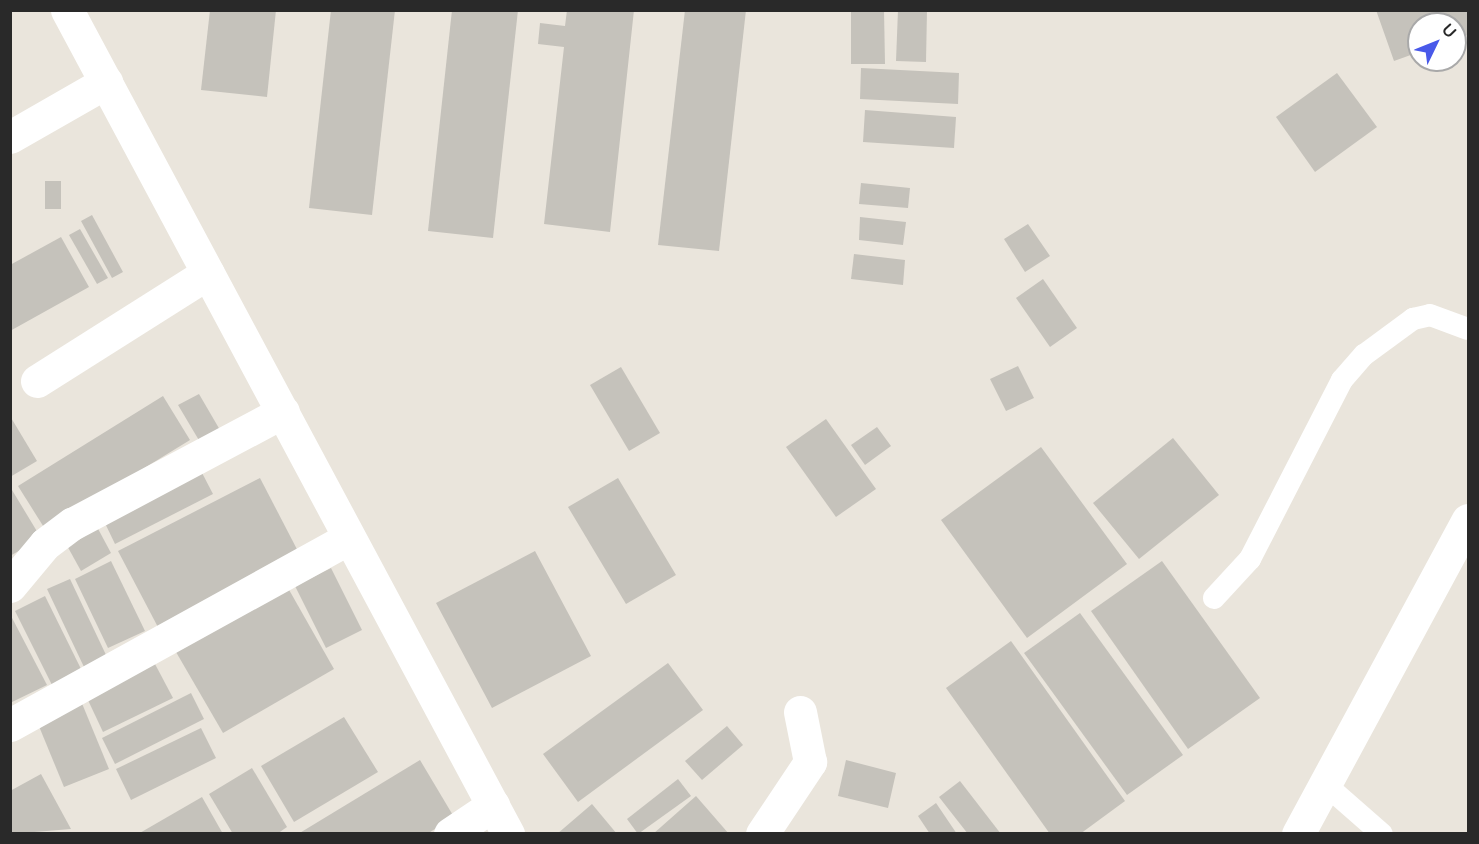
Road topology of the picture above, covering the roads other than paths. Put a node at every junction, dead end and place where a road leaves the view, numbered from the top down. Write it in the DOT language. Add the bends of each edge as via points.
graph roads {
  1 [pos="67,10"];
  2 [pos="106,82"];
  3 [pos="10,137"];
  4 [pos="208,273"];
  5 [pos="1468,329"];
  6 [pos="38,381"];
  7 [pos="283,412"];
  8 [pos="1468,520"];
  9 [pos="347,539"];
  10 [pos="10,586"];
  11 [pos="1214,598"];
  12 [pos="800,712"];
  13 [pos="10,725"];
  14 [pos="1326,785"];
  15 [pos="493,805"];
  16 [pos="450,834"];
  17 [pos="508,834"];
  18 [pos="762,834"];
  19 [pos="1298,834"];
  20 [pos="1382,834"];
  1 -- 2 [label="street"];
  2 -- 3 [label="street"];
  2 -- 4 [label="street"];
  4 -- 6 [label="street"];
  4 -- 7 [label="street"];
  5 -- 11 [label="lane" via="1431,315 1413,319 1364,355 1342,380 1250,560"];
  7 -- 9 [label="street"];
  7 -- 10 [label="street" via="72,524 45,544"];
  8 -- 14 [label="street"];
  9 -- 13 [label="street"];
  9 -- 15 [label="street"];
  12 -- 18 [label="street" via="810,762"];
  14 -- 19 [label="street"];
  14 -- 20 [label="lane"];
  15 -- 16 [label="street"];
  15 -- 17 [label="street"];
}
